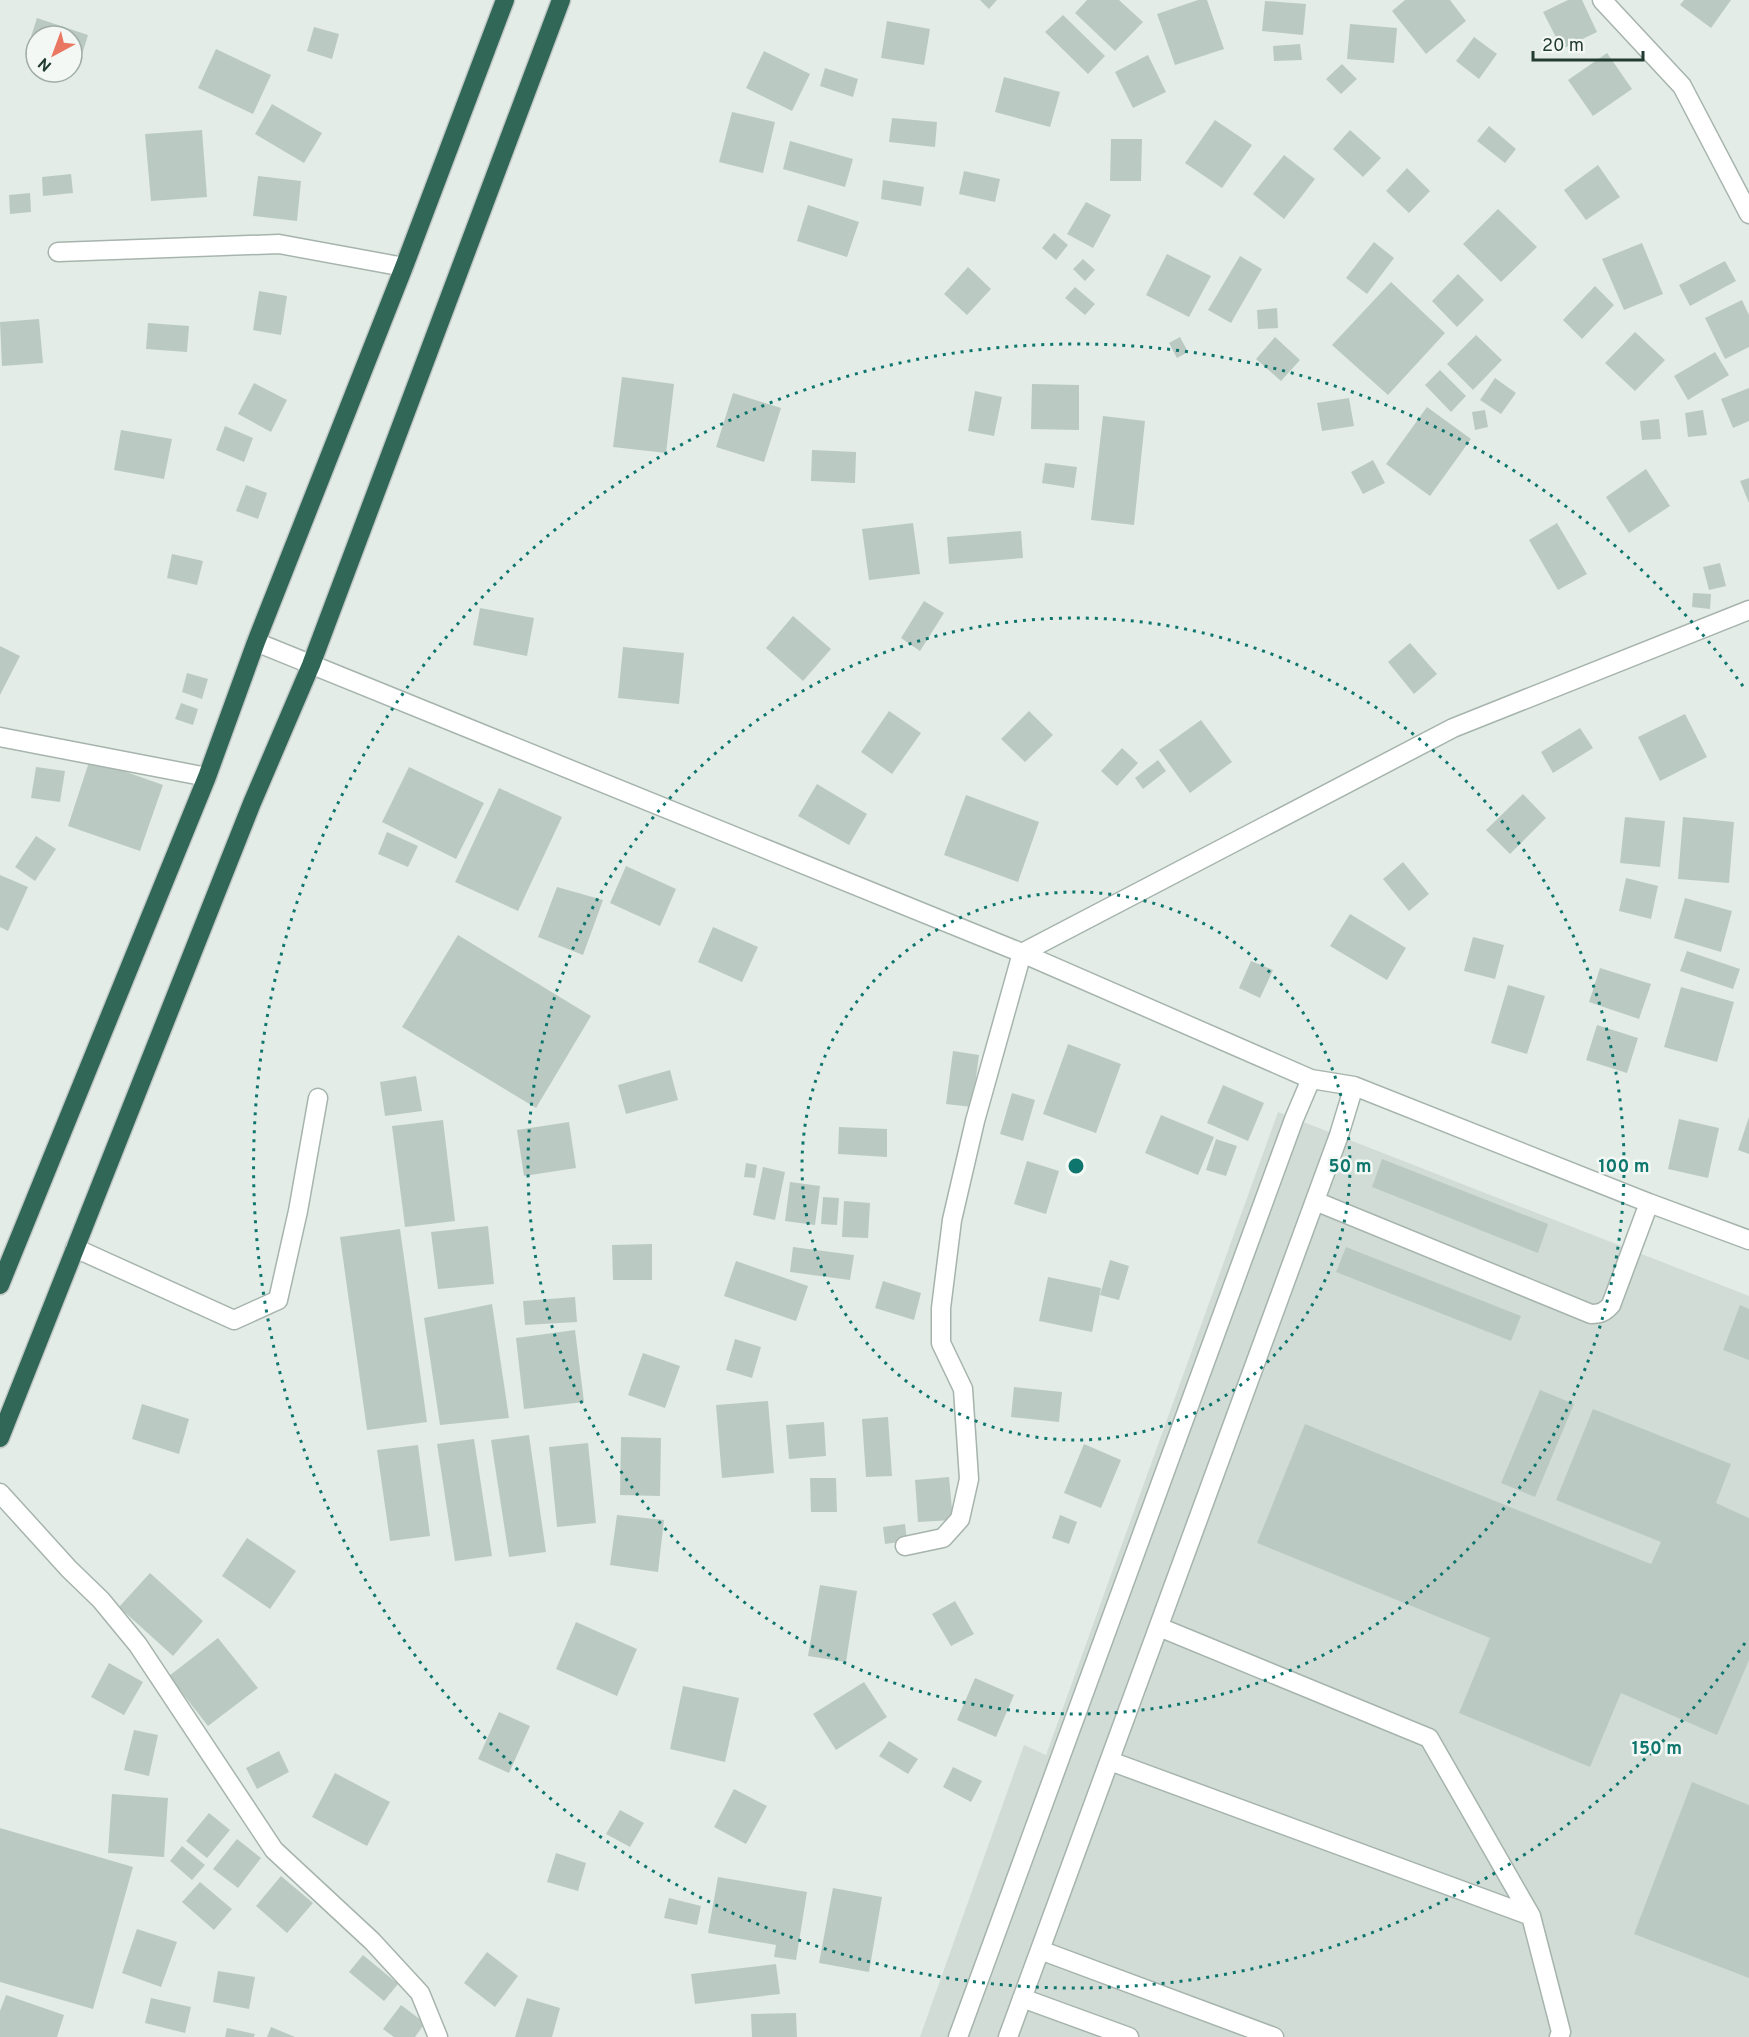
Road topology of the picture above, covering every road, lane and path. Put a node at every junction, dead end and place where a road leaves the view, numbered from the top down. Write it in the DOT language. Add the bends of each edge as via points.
graph roads {
  1 [pos="505,0"];
  2 [pos="561,0"];
  3 [pos="1602,0"];
  4 [pos="1749,214"];
  5 [pos="58,252"];
  6 [pos="404,267"];
  7 [pos="1749,610"];
  8 [pos="256,642"];
  9 [pos="310,665"];
  10 [pos="0,737"];
  11 [pos="207,777"];
  12 [pos="1022,952"];
  13 [pos="1311,1078"];
  14 [pos="1353,1086"];
  15 [pos="318,1098"];
  16 [pos="1315,1201"];
  17 [pos="1648,1203"];
  18 [pos="1749,1240"];
  19 [pos="75,1248"];
  20 [pos="0,1285"];
  21 [pos="0,1438"];
  22 [pos="0,1493"];
  23 [pos="905,1546"];
  24 [pos="1159,1627"];
  25 [pos="1110,1761"];
  26 [pos="1531,1916"];
  27 [pos="1040,1950"];
  28 [pos="1022,1998"];
  29 [pos="438,2037"];
  30 [pos="958,2037"];
  31 [pos="1008,2037"];
  32 [pos="1129,2037"];
  33 [pos="1274,2037"];
  34 [pos="1559,2037"];
  1 -- 6 [label="highway"];
  2 -- 9 [label="highway"];
  3 -- 4 [label="street" via="1682,86"];
  5 -- 6 [label="street" via="279,244"];
  6 -- 8 [label="highway"];
  7 -- 12 [label="street" via="1454,728"];
  8 -- 9 [label="street"];
  8 -- 11 [label="highway"];
  9 -- 12 [label="street"];
  9 -- 19 [label="highway"];
  10 -- 11 [label="street"];
  11 -- 20 [label="highway"];
  12 -- 13 [label="street"];
  12 -- 23 [label="street" via="975,1120 952,1220 941,1308 941,1342 963,1389 969,1479 960,1519 943,1538"];
  13 -- 14 [label="street"];
  13 -- 30 [label="street"];
  14 -- 16 [label="street"];
  14 -- 17 [label="street"];
  15 -- 19 [label="street" via="278,1300 234,1320"];
  16 -- 17 [label="street" via="1591,1314 1599,1314 1611,1305"];
  16 -- 24 [label="street"];
  17 -- 18 [label="street"];
  19 -- 21 [label="highway"];
  22 -- 29 [label="street" via="101,1600 138,1646 274,1850 372,1941 420,1993"];
  24 -- 25 [label="street"];
  24 -- 26 [label="street" via="1429,1738"];
  25 -- 26 [label="street"];
  25 -- 27 [label="street"];
  26 -- 34 [label="street" via="1561,2032"];
  27 -- 28 [label="street"];
  27 -- 33 [label="street"];
  28 -- 31 [label="street"];
  28 -- 32 [label="street"];
}
